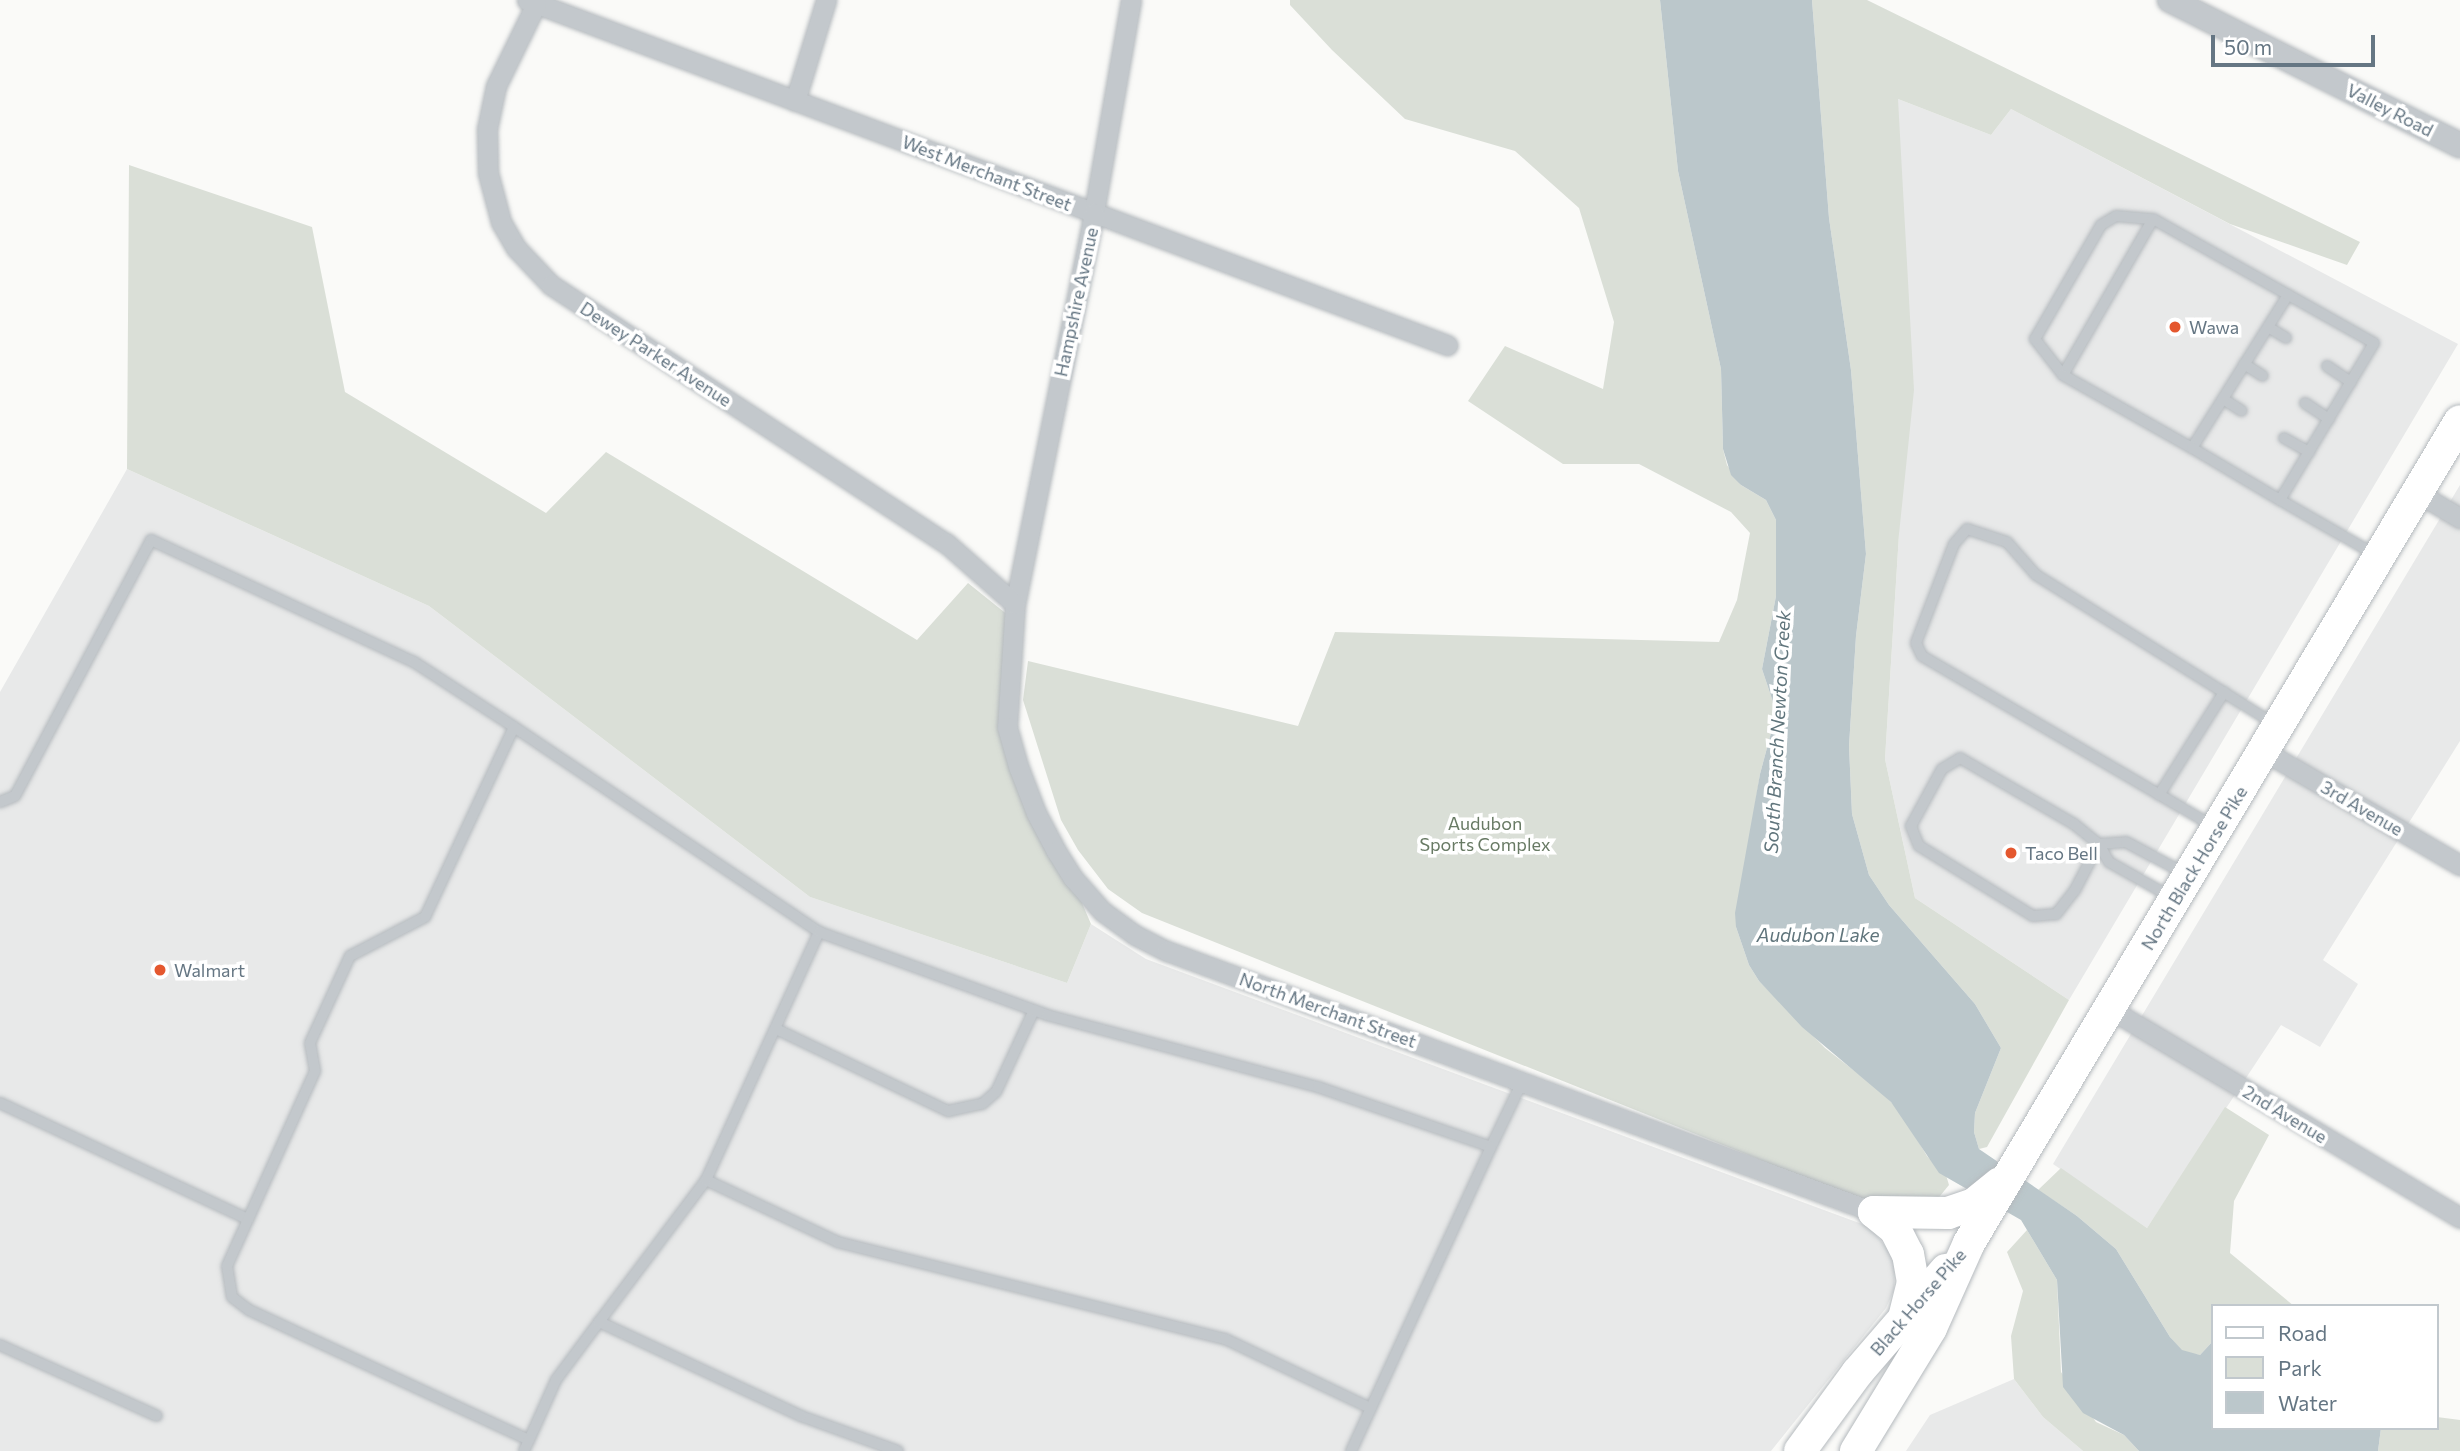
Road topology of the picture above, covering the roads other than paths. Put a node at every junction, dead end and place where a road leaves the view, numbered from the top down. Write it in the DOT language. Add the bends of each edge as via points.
graph roads {
  1 [pos="826,0"];
  2 [pos="1131,0"];
  3 [pos="2170,0"];
  4 [pos="532,2"];
  5 [pos="795,101"];
  6 [pos="2460,145"];
  7 [pos="1094,213"];
  8 [pos="2153,219"];
  9 [pos="2288,295"];
  10 [pos="2268,327"];
  11 [pos="2286,338"];
  12 [pos="1447,345"];
  13 [pos="2245,364"];
  14 [pos="2327,366"];
  15 [pos="2063,375"];
  16 [pos="2263,376"];
  17 [pos="2351,382"];
  18 [pos="2223,399"];
  19 [pos="2305,403"];
  20 [pos="2242,411"];
  21 [pos="2329,419"];
  22 [pos="2460,421"];
  23 [pos="2284,438"];
  24 [pos="2192,448"];
  25 [pos="2309,452"];
  26 [pos="2418,493"];
  27 [pos="2280,500"];
  28 [pos="2460,518"];
  29 [pos="2380,557"];
  30 [pos="1014,604"];
  31 [pos="2224,692"];
  32 [pos="514,727"];
  33 [pos="2272,739"];
  34 [pos="2159,795"];
  35 [pos="0,802"];
  36 [pos="2218,829"];
  37 [pos="2099,844"];
  38 [pos="2460,865"];
  39 [pos="2182,888"];
  40 [pos="819,932"];
  41 [pos="2110,1009"];
  42 [pos="1034,1010"];
  43 [pos="776,1029"];
  44 [pos="1522,1082"];
  45 [pos="0,1103"];
  46 [pos="1491,1147"];
  47 [pos="706,1180"];
  48 [pos="1980,1209"];
  49 [pos="1874,1212"];
  50 [pos="2460,1218"];
  51 [pos="248,1219"];
  52 [pos="1969,1243"];
  53 [pos="1903,1320"];
  54 [pos="599,1322"];
  55 [pos="0,1345"];
  56 [pos="1370,1408"];
  57 [pos="157,1416"];
  58 [pos="528,1440"];
  59 [pos="524,1451"];
  60 [pos="898,1451"];
  61 [pos="1351,1451"];
  62 [pos="1800,1451"];
  63 [pos="1856,1451"];
  1 -- 5 [label="street"];
  2 -- 7 [label="street, Hampshire Avenue"];
  3 -- 6 [label="street, Valley Road"];
  4 -- 5 [label="street, West Merchant Street"];
  4 -- 30 [label="street, Dewey Parker Avenue" via="496,86 487,129 488,173 500,222 516,248 551,285 946,542"];
  5 -- 7 [label="street, West Merchant Street"];
  7 -- 12 [label="street, West Merchant Street"];
  7 -- 30 [label="street, Hampshire Avenue"];
  8 -- 9 [label="lane"];
  8 -- 15 [label="lane"];
  8 -- 15 [label="lane" via="2116,216 2101,225 2035,339"];
  9 -- 10 [label="lane"];
  9 -- 17 [label="lane" via="2374,344"];
  10 -- 11 [label="lane"];
  10 -- 13 [label="lane"];
  13 -- 16 [label="lane"];
  13 -- 18 [label="lane"];
  14 -- 17 [label="lane"];
  15 -- 24 [label="lane"];
  17 -- 21 [label="lane"];
  18 -- 20 [label="lane"];
  18 -- 24 [label="lane"];
  19 -- 21 [label="lane"];
  21 -- 25 [label="lane"];
  22 -- 26 [label="main road"];
  23 -- 25 [label="lane"];
  24 -- 27 [label="lane"];
  25 -- 27 [label="lane"];
  26 -- 28 [label="street"];
  26 -- 29 [label="main road, North Black Horse Pike"];
  27 -- 29 [label="lane"];
  29 -- 33 [label="main road, North Black Horse Pike"];
  30 -- 44 [label="street, North Merchant Street" via="1007,727 1018,766 1056,851 1102,911 1167,951"];
  31 -- 33 [label="lane"];
  31 -- 34 [label="lane"];
  31 -- 34 [label="lane" via="2036,575 2007,542 1967,529 1954,544 1916,643 1922,656"];
  32 -- 35 [label="lane" via="414,662 151,540 15,796"];
  32 -- 40 [label="lane"];
  32 -- 51 [label="lane" via="425,917 350,956 310,1043 315,1071"];
  33 -- 36 [label="main road, North Black Horse Pike"];
  33 -- 38 [label="street, 3rd Avenue"];
  34 -- 36 [label="lane"];
  36 -- 39 [label="main road, North Black Horse Pike"];
  37 -- 37 [label="lane" via="2075,890 2056,914 2033,916 1919,846 1911,826 1942,769 1960,758 2074,824"];
  37 -- 39 [label="lane" via="2109,862"];
  37 -- 39 [label="lane" via="2126,842"];
  39 -- 41 [label="main road, North Black Horse Pike"];
  40 -- 42 [label="lane"];
  40 -- 43 [label="lane"];
  41 -- 48 [label="main road, North Black Horse Pike" via="2009,1177"];
  41 -- 50 [label="street, 2nd Avenue"];
  42 -- 43 [label="lane" via="996,1092 982,1104 948,1111"];
  42 -- 46 [label="lane" via="1318,1087"];
  43 -- 47 [label="lane"];
  44 -- 46 [label="lane"];
  44 -- 49 [label="street, North Merchant Street"];
  45 -- 51 [label="lane"];
  46 -- 56 [label="lane"];
  47 -- 54 [label="lane"];
  47 -- 56 [label="lane" via="838,1242 1225,1339"];
  48 -- 49 [label="main road"];
  48 -- 52 [label="main road, North Black Horse Pike"];
  49 -- 53 [label="main road" via="1895,1229 1908,1254 1913,1282"];
  51 -- 58 [label="lane" via="227,1266 232,1297 250,1310"];
  52 -- 53 [label="main road, Black Horse Pike"];
  52 -- 63 [label="main road, Black Horse Pike" via="1931,1328"];
  53 -- 62 [label="main road, Black Horse Pike"];
  54 -- 58 [label="lane" via="555,1380"];
  54 -- 60 [label="lane" via="801,1416"];
  55 -- 57 [label="lane"];
  56 -- 61 [label="lane"];
  58 -- 59 [label="lane"];
}
